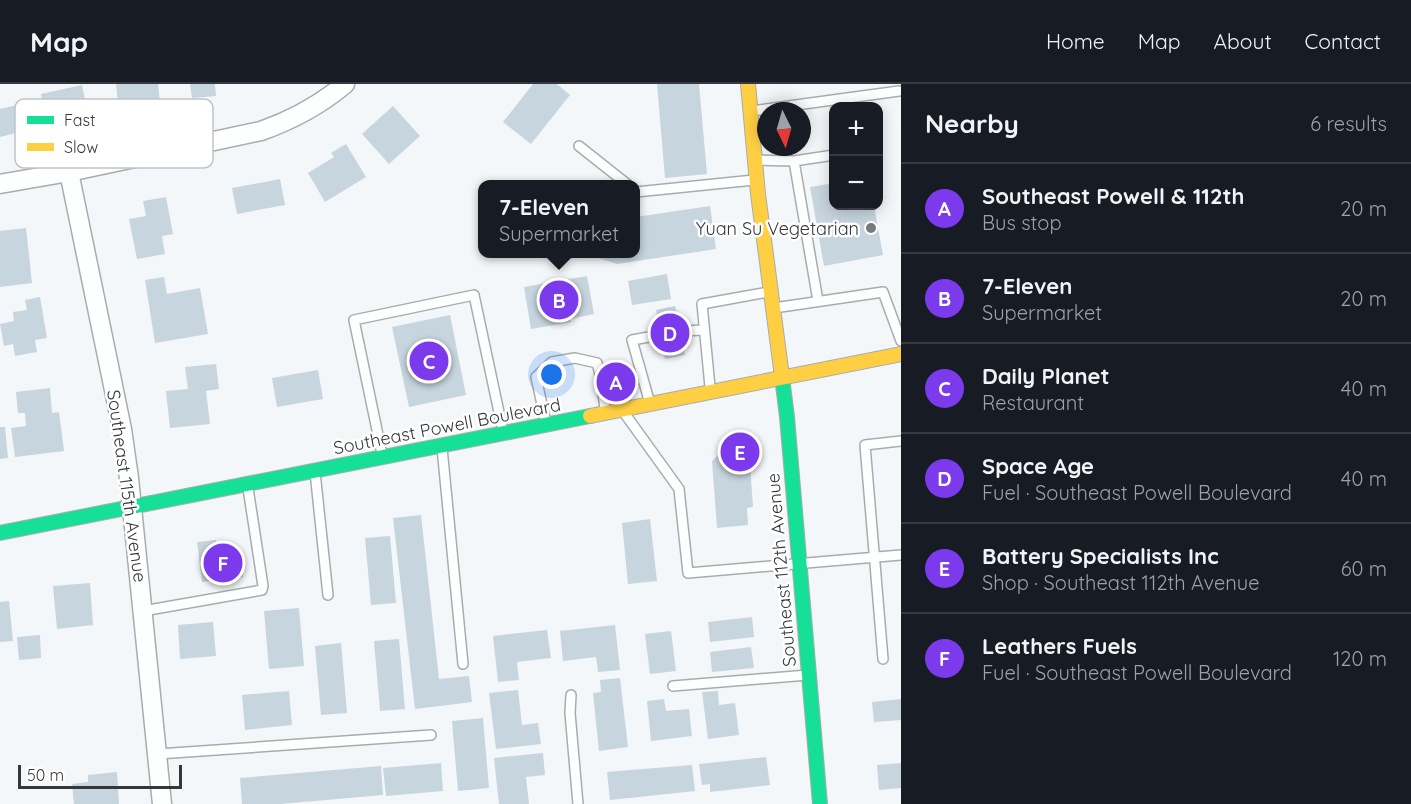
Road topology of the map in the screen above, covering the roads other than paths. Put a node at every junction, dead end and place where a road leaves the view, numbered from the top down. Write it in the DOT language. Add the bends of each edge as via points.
graph roads {
  1 [pos="345,84"];
  2 [pos="748,84"];
  3 [pos="899,91"];
  4 [pos="751,112"];
  5 [pos="213,141"];
  6 [pos="579,146"];
  7 [pos="829,156"];
  8 [pos="755,160"];
  9 [pos="794,161"];
  10 [pos="88,168"];
  11 [pos="69,172"];
  12 [pos="757,179"];
  13 [pos="622,180"];
  14 [pos="0,184"];
  15 [pos="640,192"];
  16 [pos="771,292"];
  17 [pos="818,301"];
  18 [pos="773,308"];
  19 [pos="704,330"];
  20 [pos="680,331"];
  21 [pos="660,335"];
  22 [pos="901,341"];
  23 [pos="901,354"];
  24 [pos="782,378"];
  25 [pos="711,393"];
  26 [pos="650,405"];
  27 [pos="622,411"];
  28 [pos="606,414"];
  29 [pos="546,426"];
  30 [pos="503,434"];
  31 [pos="901,441"];
  32 [pos="442,445"];
  33 [pos="382,457"];
  34 [pos="315,470"];
  35 [pos="247,483"];
  36 [pos="133,505"];
  37 [pos="0,533"];
  38 [pos="901,555"];
  39 [pos="875,557"];
  40 [pos="799,563"];
  41 [pos="328,595"];
  42 [pos="143,611"];
  43 [pos="883,659"];
  44 [pos="463,664"];
  45 [pos="808,675"];
  46 [pos="674,686"];
  47 [pos="571,694"];
  48 [pos="431,735"];
  49 [pos="158,754"];
  50 [pos="162,804"];
  51 [pos="578,804"];
  52 [pos="820,804"];
  1 -- 5 [label="street" via="285,122"];
  2 -- 4 [label="main road, Southeast 112th Avenue"];
  3 -- 4 [label="lane"];
  4 -- 8 [label="main road, Southeast 112th Avenue"];
  6 -- 13 [label="lane"];
  7 -- 9 [label="lane"];
  8 -- 9 [label="lane"];
  8 -- 12 [label="main road, Southeast 112th Avenue"];
  9 -- 17 [label="lane"];
  10 -- 11 [label="street"];
  11 -- 14 [label="street"];
  11 -- 36 [label="street, Southeast 115th Avenue" via="122,429"];
  12 -- 15 [label="lane"];
  12 -- 16 [label="main road, Southeast 112th Avenue"];
  16 -- 18 [label="main road, Southeast 112th Avenue"];
  16 -- 19 [label="lane" via="702,304"];
  17 -- 18 [label="lane"];
  17 -- 22 [label="lane" via="883,291"];
  18 -- 24 [label="main road, Southeast 112th Avenue"];
  19 -- 20 [label="lane"];
  19 -- 25 [label="lane"];
  21 -- 26 [label="lane" via="632,340"];
  23 -- 24 [label="main road, Southeast Powell Boulevard"];
  24 -- 25 [label="main road, Southeast Powell Boulevard"];
  24 -- 40 [label="main road, Southeast 112th Avenue"];
  25 -- 26 [label="main road, Southeast Powell Boulevard"];
  26 -- 27 [label="main road, Southeast Powell Boulevard"];
  27 -- 28 [label="main road, Southeast Powell Boulevard"];
  27 -- 40 [label="lane" via="679,489 688,573"];
  28 -- 29 [label="main road, Southeast Powell Boulevard"];
  28 -- 29 [label="lane" via="597,363 575,358 552,362 536,377"];
  29 -- 30 [label="main road, Southeast Powell Boulevard"];
  30 -- 32 [label="main road, Southeast Powell Boulevard"];
  30 -- 33 [label="lane" via="474,295 354,320"];
  31 -- 39 [label="lane" via="865,445"];
  32 -- 33 [label="main road, Southeast Powell Boulevard"];
  32 -- 44 [label="lane"];
  33 -- 34 [label="main road, Southeast Powell Boulevard"];
  34 -- 35 [label="main road, Southeast Powell Boulevard"];
  34 -- 41 [label="lane"];
  35 -- 36 [label="main road, Southeast Powell Boulevard"];
  35 -- 42 [label="lane" via="262,590"];
  36 -- 37 [label="main road, Southeast Powell Boulevard"];
  36 -- 42 [label="street, Southeast 115th Avenue"];
  38 -- 39 [label="lane"];
  39 -- 40 [label="lane"];
  39 -- 43 [label="lane"];
  40 -- 45 [label="main road, Southeast 112th Avenue"];
  42 -- 49 [label="street, Southeast 115th Avenue"];
  45 -- 46 [label="lane"];
  45 -- 52 [label="main road, Southeast 112th Avenue"];
  47 -- 51 [label="lane"];
  48 -- 49 [label="lane"];
  49 -- 50 [label="street, Southeast 115th Avenue"];
}
